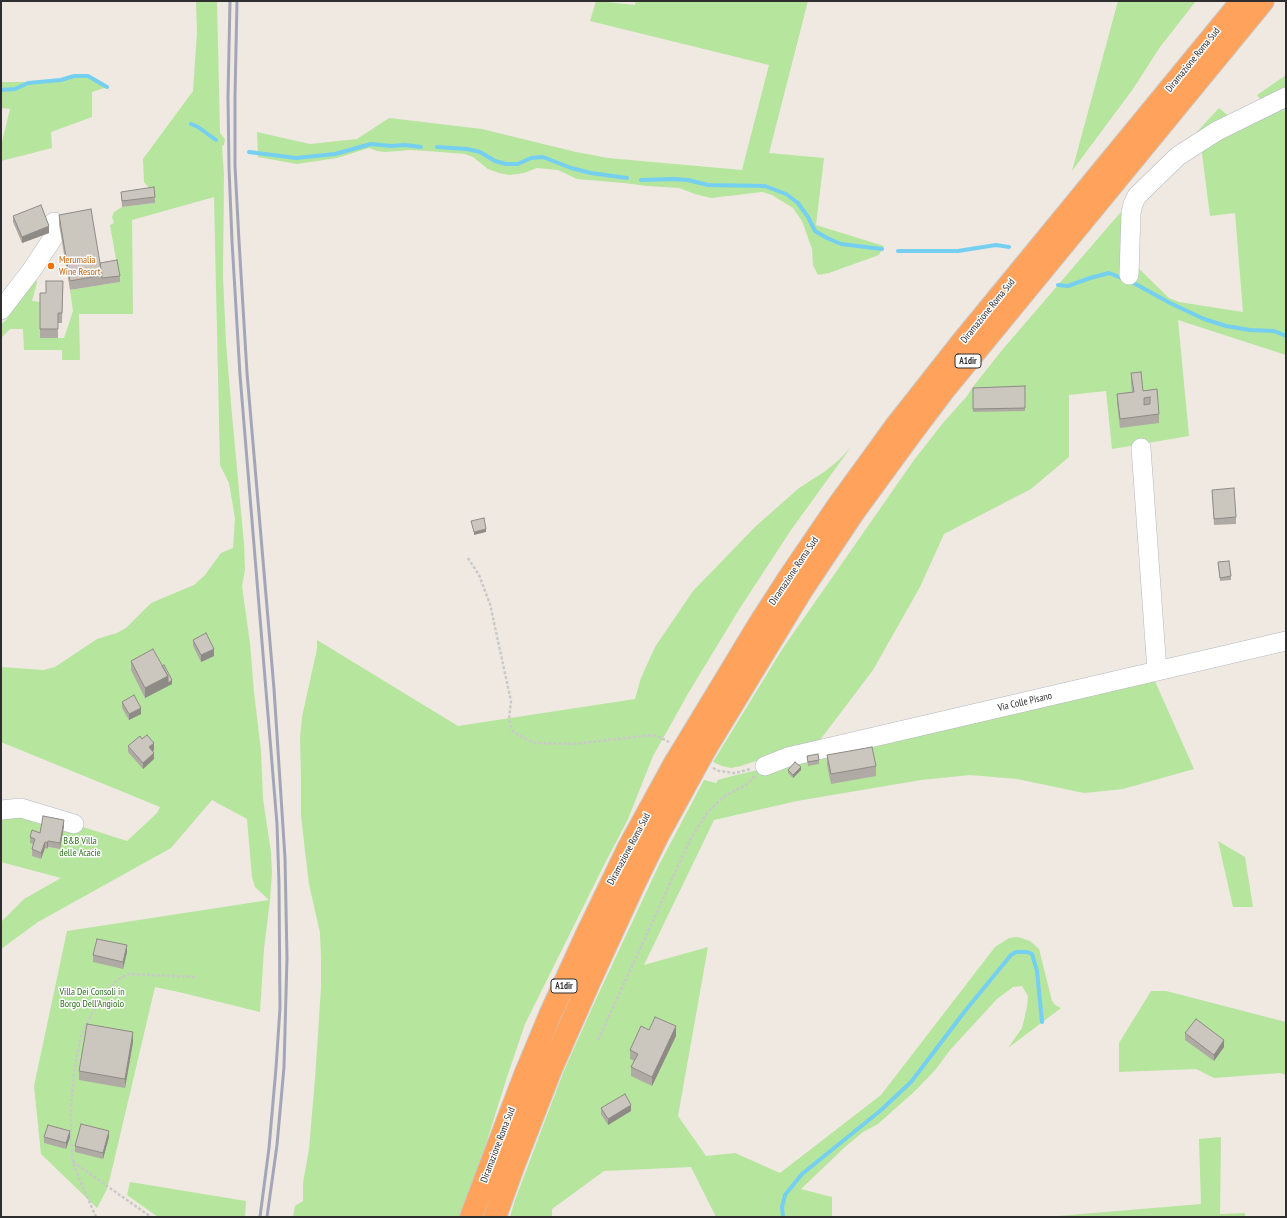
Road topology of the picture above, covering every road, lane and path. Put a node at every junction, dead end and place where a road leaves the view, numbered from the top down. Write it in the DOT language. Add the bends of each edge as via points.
graph roads {
  1 [pos="1242,1"];
  2 [pos="1263,1"];
  3 [pos="1286,97"];
  4 [pos="54,222"];
  5 [pos="1129,276"];
  6 [pos="1,310"];
  7 [pos="1141,448"];
  8 [pos="468,558"];
  9 [pos="1286,641"];
  10 [pos="1157,671"];
  11 [pos="692,755"];
  12 [pos="765,766"];
  13 [pos="1,810"];
  14 [pos="74,824"];
  15 [pos="196,977"];
  16 [pos="598,1040"];
  17 [pos="73,1162"];
  18 [pos="96,1217"];
  19 [pos="151,1217"];
  20 [pos="471,1217"];
  21 [pos="495,1217"];
  1 -- 11 [label="highway, Diramazione Roma Sud / A1dir" via="888,436 760,623"];
  2 -- 11 [label="highway, Diramazione Roma Sud / A1dir" via="948,385 907,439 853,513"];
  3 -- 5 [label="street" via="1217,132 1178,156 1137,196 1131,212"];
  4 -- 6 [label="street" via="55,234"];
  7 -- 10 [label="street"];
  8 -- 11 [label="path" via="479,575 490,604 511,701 509,719 512,730 534,743 574,744 652,734"];
  9 -- 10 [label="street, Via Colle Pisano"];
  10 -- 12 [label="street, Via Colle Pisano" via="788,757"];
  11 -- 12 [label="path" via="719,771 735,772"];
  11 -- 20 [label="highway, Diramazione Roma Sud / A1dir" via="629,847 586,936 550,1015"];
  11 -- 21 [label="highway, Diramazione Roma Sud / A1dir" via="551,1069"];
  12 -- 16 [label="path" via="747,784 722,798 707,813 690,840"];
  13 -- 14 [label="street" via="21,808"];
  15 -- 17 [label="path" via="128,974 116,980 97,1003 81,1036 75,1066 71,1104"];
  17 -- 18 [label="path"];
  17 -- 19 [label="path"];
}
